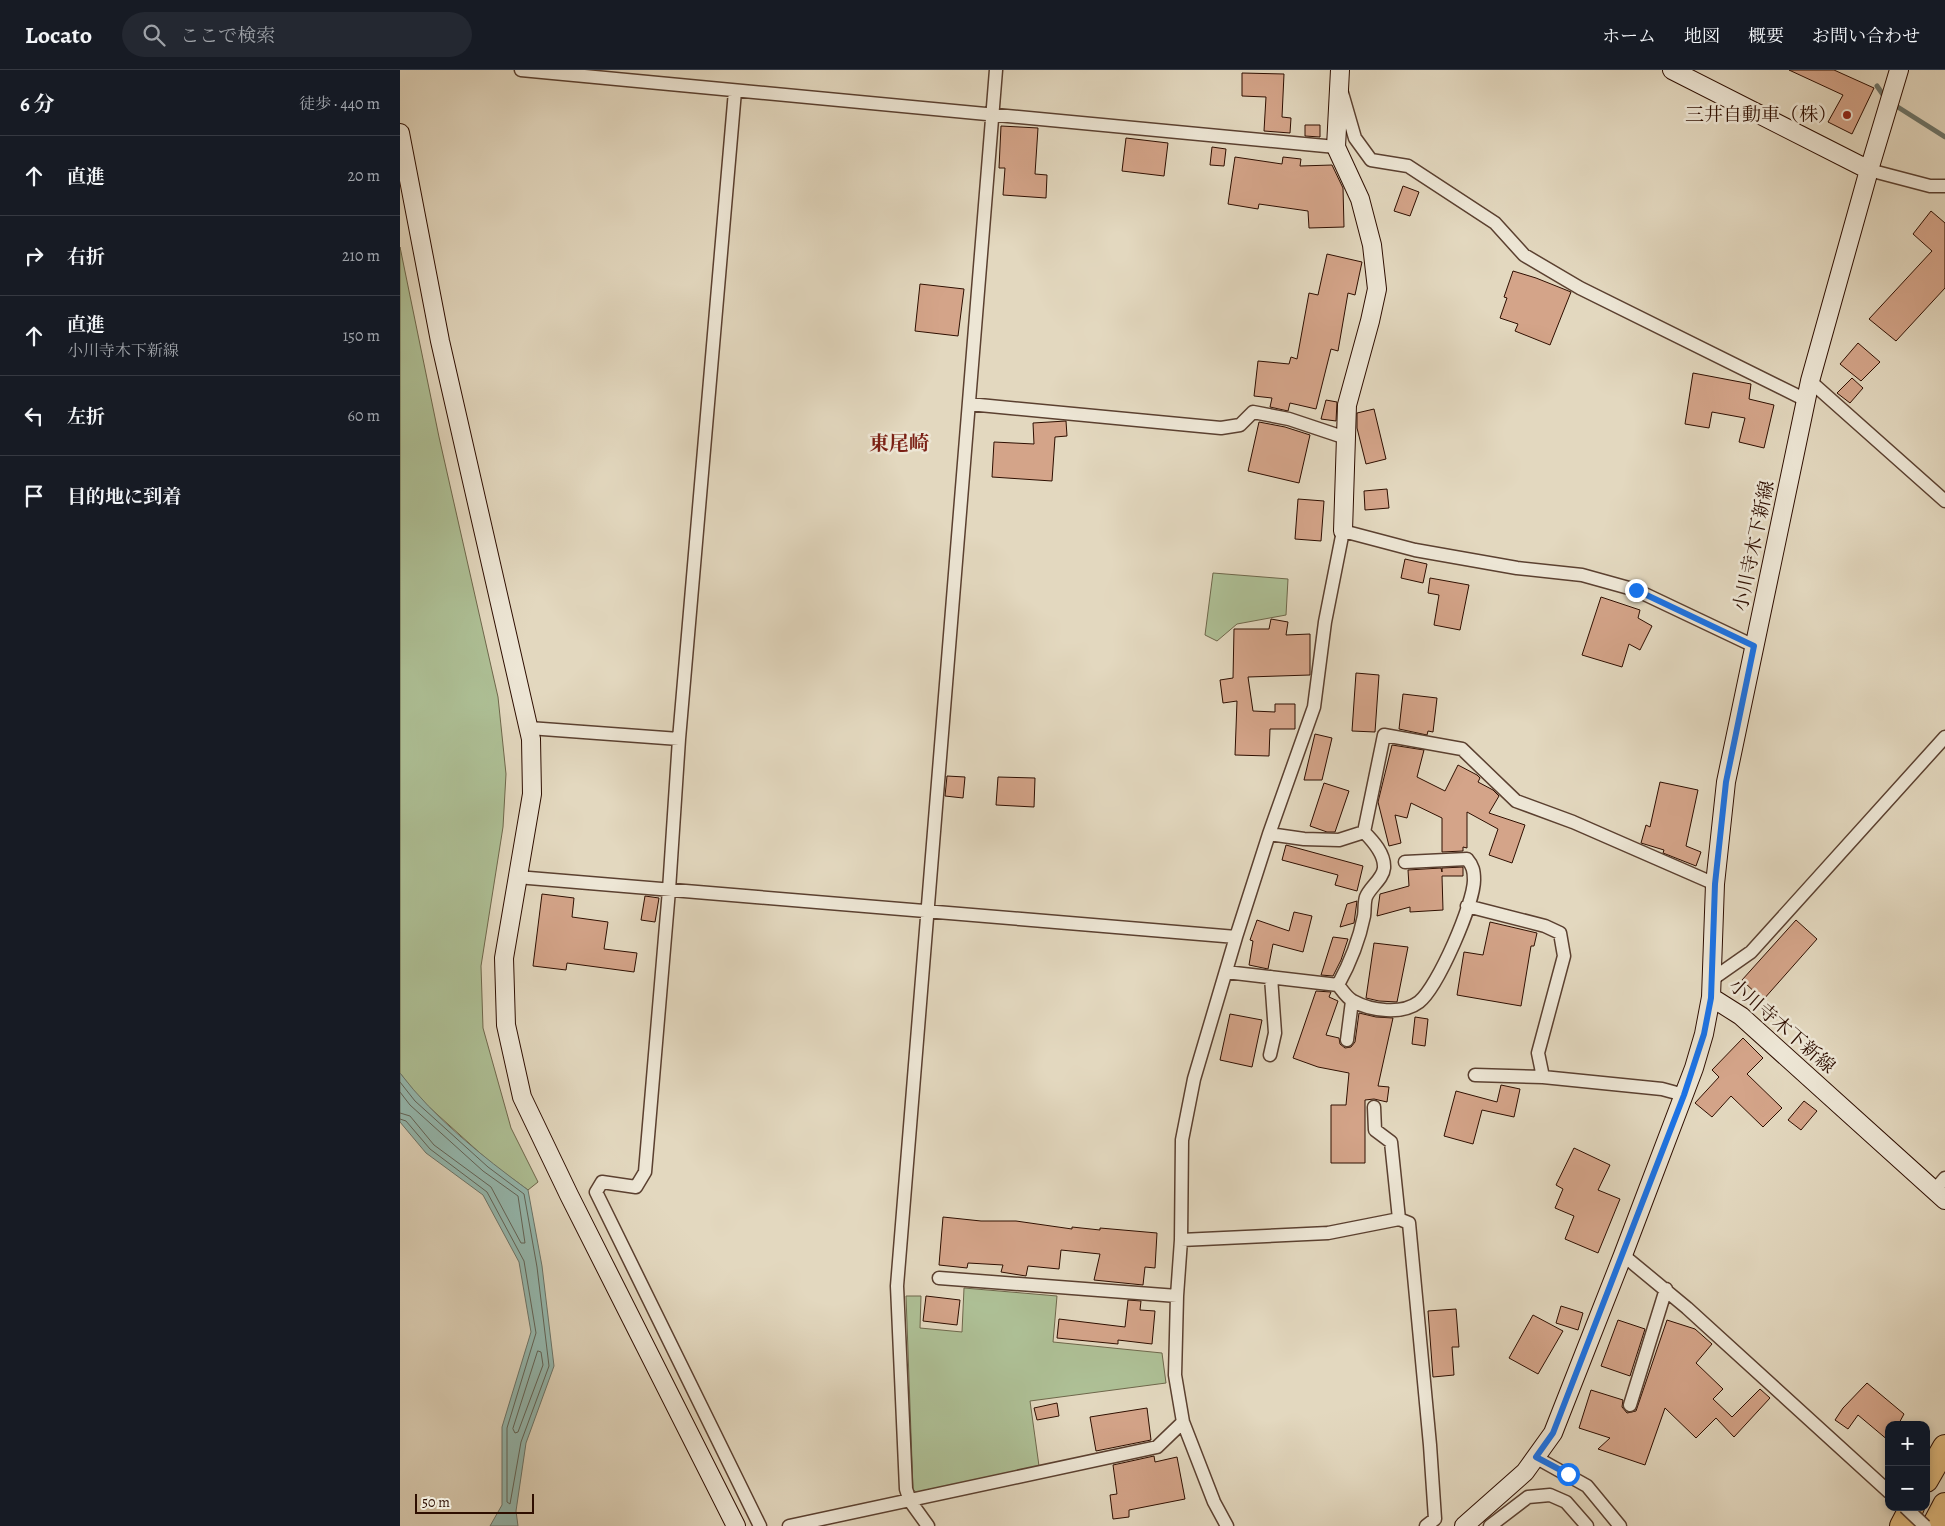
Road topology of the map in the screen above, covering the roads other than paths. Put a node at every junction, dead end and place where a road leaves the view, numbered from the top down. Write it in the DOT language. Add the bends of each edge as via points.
graph roads {
  1 [pos="521,70"];
  2 [pos="996,70"];
  3 [pos="1672,70"];
  4 [pos="1899,70"];
  5 [pos="1343,74"];
  6 [pos="735,91"];
  7 [pos="992,115"];
  8 [pos="400,133"];
  9 [pos="1336,147"];
  10 [pos="1869,170"];
  11 [pos="1945,186"];
  12 [pos="1810,381"];
  13 [pos="1806,400"];
  14 [pos="969,404"];
  15 [pos="1346,438"];
  16 [pos="1945,502"];
  17 [pos="1343,531"];
  18 [pos="1754,646"];
  19 [pos="529,728"];
  20 [pos="1945,737"];
  21 [pos="679,739"];
  22 [pos="1364,832"];
  23 [pos="1270,834"];
  24 [pos="1405,862"];
  25 [pos="517,877"];
  26 [pos="1715,884"];
  27 [pos="669,890"];
  28 [pos="1467,906"];
  29 [pos="928,913"];
  30 [pos="1236,938"];
  31 [pos="1226,972"];
  32 [pos="1271,977"];
  33 [pos="1338,985"];
  34 [pos="1711,989"];
  35 [pos="1352,1001"];
  36 [pos="1348,1040"];
  37 [pos="1270,1055"];
  38 [pos="1475,1075"];
  39 [pos="1543,1077"];
  40 [pos="1684,1095"];
  41 [pos="1374,1107"];
  42 [pos="1941,1190"];
  43 [pos="1399,1219"];
  44 [pos="1181,1240"];
  45 [pos="1623,1255"];
  46 [pos="939,1278"];
  47 [pos="1666,1289"];
  48 [pos="1177,1296"];
  49 [pos="1630,1405"];
  50 [pos="1183,1422"];
  51 [pos="1945,1447"];
  52 [pos="1536,1457"];
  53 [pos="1930,1473"];
  54 [pos="1885,1489"];
  55 [pos="910,1501"];
  56 [pos="1945,1505"];
  57 [pos="1909,1511"];
  58 [pos="1910,1511"];
  59 [pos="736,1526"];
  60 [pos="760,1526"];
  61 [pos="789,1526"];
  62 [pos="928,1526"];
  63 [pos="1227,1526"];
  64 [pos="1426,1526"];
  65 [pos="1464,1526"];
  66 [pos="1490,1526"];
  67 [pos="1587,1526"];
  68 [pos="1620,1526"];
  69 [pos="1902,1526"];
  70 [pos="1925,1526"];
  71 [pos="1934,1526"];
  1 -- 6 [label="street"];
  2 -- 7 [label="street"];
  3 -- 10 [label="street"];
  4 -- 10 [label="street, 小川寺木下新線"];
  5 -- 9 [label="street"];
  5 -- 13 [label="street" via="1355,138 1371,160 1408,166 1495,223 1524,255 1580,288"];
  6 -- 7 [label="street"];
  6 -- 21 [label="street"];
  7 -- 9 [label="street"];
  7 -- 14 [label="street"];
  8 -- 19 [label="street" via="440,341"];
  9 -- 15 [label="street" via="1360,199 1372,245 1377,289 1347,405"];
  10 -- 11 [label="street" via="1930,186"];
  10 -- 12 [label="street, 小川寺木下新線"];
  12 -- 13 [label="street, 小川寺木下新線"];
  12 -- 16 [label="street"];
  13 -- 18 [label="street, 小川寺木下新線"];
  14 -- 15 [label="street" via="1221,428 1240,425 1253,412 1289,419"];
  14 -- 29 [label="street"];
  15 -- 17 [label="street"];
  17 -- 18 [label="street" via="1414,550 1517,568 1582,575 1636,590"];
  17 -- 23 [label="street" via="1325,622 1314,707"];
  18 -- 26 [label="street, 小川寺木下新線" via="1726,782"];
  19 -- 21 [label="street"];
  19 -- 25 [label="street" via="532,794"];
  20 -- 34 [label="street" via="1751,952"];
  21 -- 27 [label="street"];
  22 -- 23 [label="street" via="1339,840"];
  22 -- 26 [label="street" via="1384,735 1462,749 1516,801 1573,822"];
  22 -- 33 [label="street" via="1383,858 1384,869 1366,897 1358,941"];
  23 -- 30 [label="street"];
  24 -- 28 [label="street" via="1467,859 1473,865 1474,882"];
  25 -- 27 [label="street"];
  25 -- 59 [label="street" via="504,958 506,1025 522,1097"];
  26 -- 34 [label="street, 小川寺木下新線"];
  27 -- 29 [label="street"];
  27 -- 60 [label="street" via="645,1172 636,1187 602,1182 596,1192"];
  28 -- 35 [label="street" via="1446,962 1430,990 1418,1002 1398,1010 1374,1009"];
  28 -- 39 [label="street" via="1545,926 1560,933 1564,956 1538,1053"];
  29 -- 30 [label="street"];
  29 -- 55 [label="street" via="897,1286 906,1489"];
  30 -- 31 [label="street"];
  31 -- 32 [label="street"];
  31 -- 44 [label="street" via="1194,1079 1182,1140"];
  32 -- 33 [label="street"];
  32 -- 37 [label="street" via="1275,1033"];
  33 -- 35 [label="street"];
  34 -- 40 [label="street" via="1704,1034"];
  34 -- 42 [label="street, 小川寺木下新線"];
  35 -- 36 [label="street"];
  38 -- 39 [label="street"];
  39 -- 40 [label="street" via="1662,1089"];
  40 -- 45 [label="street"];
  41 -- 43 [label="street" via="1375,1130 1391,1142"];
  43 -- 44 [label="street" via="1328,1233"];
  43 -- 64 [label="street" via="1409,1223 1430,1445 1435,1519"];
  44 -- 48 [label="street"];
  45 -- 47 [label="street"];
  45 -- 52 [label="street" via="1553,1433"];
  46 -- 48 [label="street"];
  47 -- 49 [label="street"];
  47 -- 54 [label="street"];
  48 -- 50 [label="street" via="1175,1375"];
  50 -- 55 [label="street" via="1157,1446"];
  50 -- 63 [label="street" via="1214,1502"];
  51 -- 53 [label="highway"];
  52 -- 65 [label="street" via="1525,1472"];
  52 -- 68 [label="street" via="1588,1486"];
  55 -- 61 [label="street"];
  55 -- 62 [label="street"];
  56 -- 71 [label="highway"];
  57 -- 70 [label="street, bridge"];
  58 -- 69 [label="highway"];
  66 -- 67 [label="street" via="1528,1497 1550,1495 1566,1502"];
}
